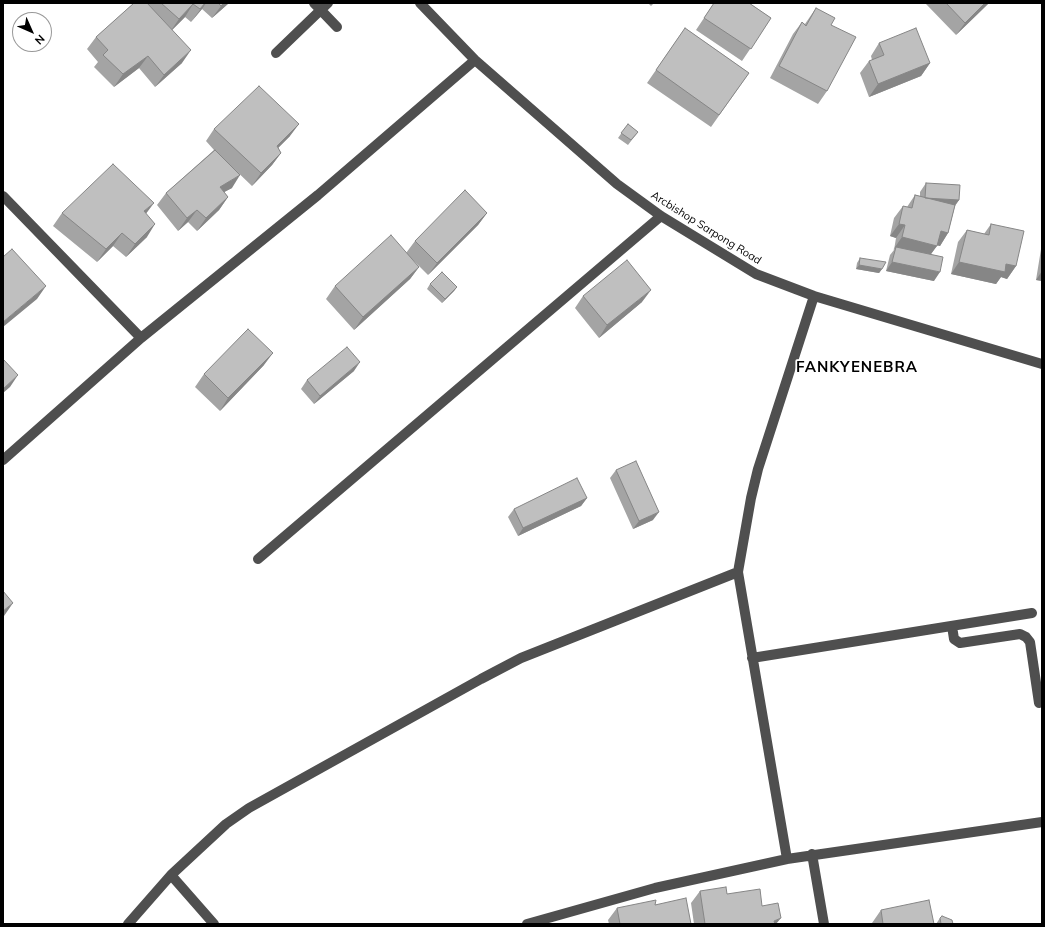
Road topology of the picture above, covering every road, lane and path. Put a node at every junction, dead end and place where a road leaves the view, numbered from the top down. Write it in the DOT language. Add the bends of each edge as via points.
graph roads {
  1 [pos="420,3"];
  2 [pos="321,5"];
  3 [pos="337,27"];
  4 [pos="276,53"];
  5 [pos="475,60"];
  6 [pos="3,196"];
  7 [pos="661,216"];
  8 [pos="814,296"];
  9 [pos="141,338"];
  10 [pos="1042,364"];
  11 [pos="3,460"];
  12 [pos="258,559"];
  13 [pos="738,572"];
  14 [pos="1032,613"];
  15 [pos="952,626"];
  16 [pos="752,658"];
  17 [pos="1039,703"];
  18 [pos="1042,822"];
  19 [pos="812,854"];
  20 [pos="787,859"];
  21 [pos="171,875"];
  22 [pos="544,921"];
  23 [pos="128,924"];
  24 [pos="214,924"];
  25 [pos="526,924"];
  26 [pos="824,924"];
  1 -- 5 [label="street, Arcbishop Sarpong Road"];
  2 -- 3 [label="street"];
  2 -- 4 [label="street"];
  5 -- 7 [label="street, Arcbishop Sarpong Road" via="617,184"];
  5 -- 9 [label="street" via="318,195"];
  6 -- 9 [label="street"];
  7 -- 8 [label="street, Arcbishop Sarpong Road" via="756,274"];
  7 -- 12 [label="street"];
  8 -- 10 [label="street, Arcbishop Sarpong Road"];
  8 -- 13 [label="street" via="758,469"];
  9 -- 11 [label="street"];
  13 -- 16 [label="street"];
  13 -- 21 [label="street" via="521,658 481,679 249,808 226,824"];
  14 -- 15 [label="street"];
  15 -- 16 [label="street"];
  15 -- 17 [label="street" via="954,639 960,643 1020,634 1026,637 1030,642"];
  16 -- 20 [label="street"];
  18 -- 19 [label="street"];
  19 -- 20 [label="street"];
  19 -- 26 [label="street"];
  20 -- 22 [label="street" via="655,888"];
  21 -- 23 [label="street"];
  21 -- 24 [label="street"];
  22 -- 25 [label="street"];
}
